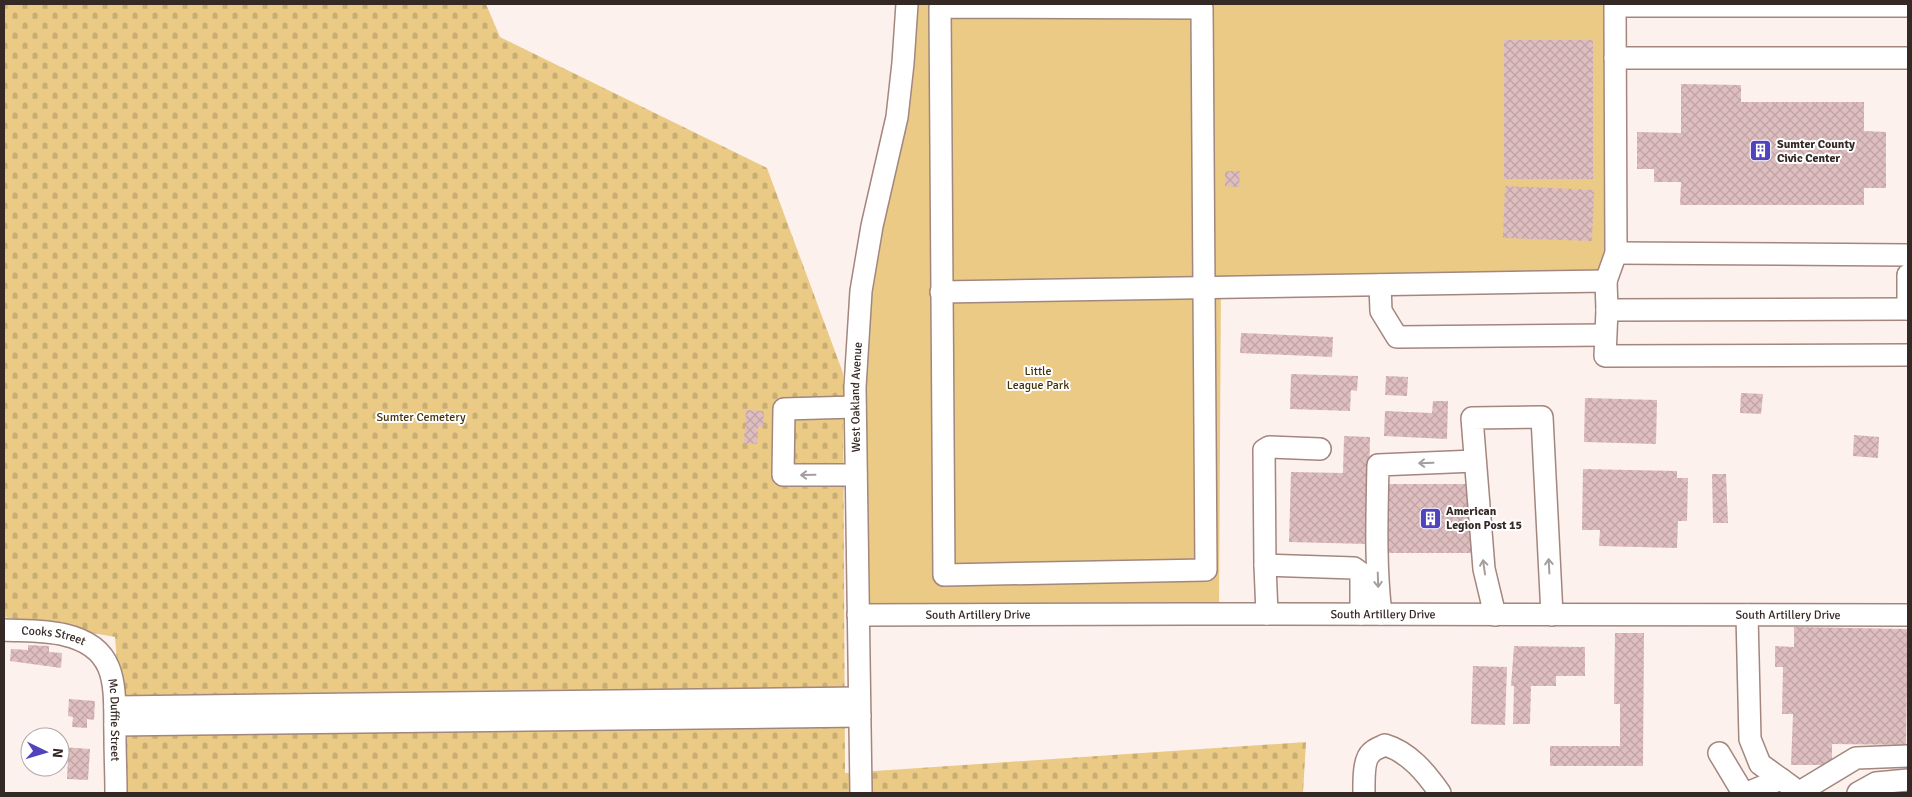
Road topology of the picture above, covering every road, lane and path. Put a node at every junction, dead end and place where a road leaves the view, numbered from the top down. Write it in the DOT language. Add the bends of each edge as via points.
graph roads {
  1 [pos="907,4"];
  2 [pos="1908,6"];
  3 [pos="1615,58"];
  4 [pos="1908,58"];
  5 [pos="1616,253"];
  6 [pos="1908,255"];
  7 [pos="1908,275"];
  8 [pos="1606,280"];
  9 [pos="1380,285"];
  10 [pos="1204,289"];
  11 [pos="941,292"];
  12 [pos="1607,310"];
  13 [pos="1908,310"];
  14 [pos="1606,335"];
  15 [pos="1908,355"];
  16 [pos="856,407"];
  17 [pos="1320,449"];
  18 [pos="1474,461"];
  19 [pos="856,474"];
  20 [pos="1266,565"];
  21 [pos="1267,614"];
  22 [pos="1371,614"];
  23 [pos="858,615"];
  24 [pos="1495,615"];
  25 [pos="1552,615"];
  26 [pos="1746,615"];
  27 [pos="1908,615"];
  28 [pos="4,630"];
  29 [pos="98,652"];
  30 [pos="859,707"];
  31 [pos="115,716"];
  32 [pos="1719,752"];
  33 [pos="1908,756"];
  34 [pos="1908,780"];
  35 [pos="1791,789"];
  36 [pos="116,793"];
  37 [pos="861,793"];
  38 [pos="1364,793"];
  39 [pos="1440,793"];
  40 [pos="1742,793"];
  41 [pos="1747,793"];
  42 [pos="1858,793"];
  1 -- 16 [label="street, West Oakland Avenue" via="897,117 861,291"];
  2 -- 3 [label="street" via="1615,6"];
  3 -- 4 [label="street"];
  3 -- 5 [label="street"];
  5 -- 6 [label="street"];
  5 -- 8 [label="street"];
  7 -- 13 [label="street"];
  8 -- 9 [label="street"];
  8 -- 12 [label="street"];
  9 -- 10 [label="street"];
  9 -- 14 [label="street" via="1382,311 1396,337"];
  10 -- 11 [label="street"];
  10 -- 11 [label="street" via="1206,570 944,575"];
  10 -- 11 [label="street" via="1202,8 940,7"];
  12 -- 13 [label="street"];
  12 -- 14 [label="street"];
  14 -- 15 [label="street" via="1605,356"];
  16 -- 19 [label="street, West Oakland Avenue"];
  19 -- 16 [label="street, one-way" via="783,475 784,409"];
  17 -- 20 [label="street" via="1269,447 1264,450"];
  18 -- 22 [label="street, one-way" via="1378,465 1378,592"];
  24 -- 18 [label="street, one-way" via="1484,569"];
  25 -- 18 [label="street, one-way" via="1542,417 1472,418"];
  19 -- 23 [label="street, West Oakland Avenue"];
  20 -- 21 [label="street"];
  20 -- 22 [label="street" via="1354,568 1361,573"];
  21 -- 22 [label="street, South Artillery Drive"];
  21 -- 23 [label="street, South Artillery Drive"];
  22 -- 24 [label="street, South Artillery Drive"];
  23 -- 30 [label="street, West Oakland Avenue"];
  24 -- 25 [label="street, South Artillery Drive"];
  25 -- 26 [label="street, South Artillery Drive"];
  26 -- 27 [label="street, South Artillery Drive"];
  26 -- 35 [label="street" via="1750,739 1760,764"];
  28 -- 29 [label="street, Cooks Street" via="66,635"];
  29 -- 31 [label="street, Mc Duffie Street" via="112,674"];
  30 -- 31 [label="street"];
  30 -- 37 [label="street, West Oakland Avenue"];
  31 -- 36 [label="street, Mc Duffie Street"];
  32 -- 40 [label="street"];
  33 -- 35 [label="street" via="1856,758"];
  34 -- 42 [label="street" via="1876,783"];
  35 -- 41 [label="street"];
  38 -- 39 [label="street" via="1367,759 1370,753 1385,745 1409,756"];
}
